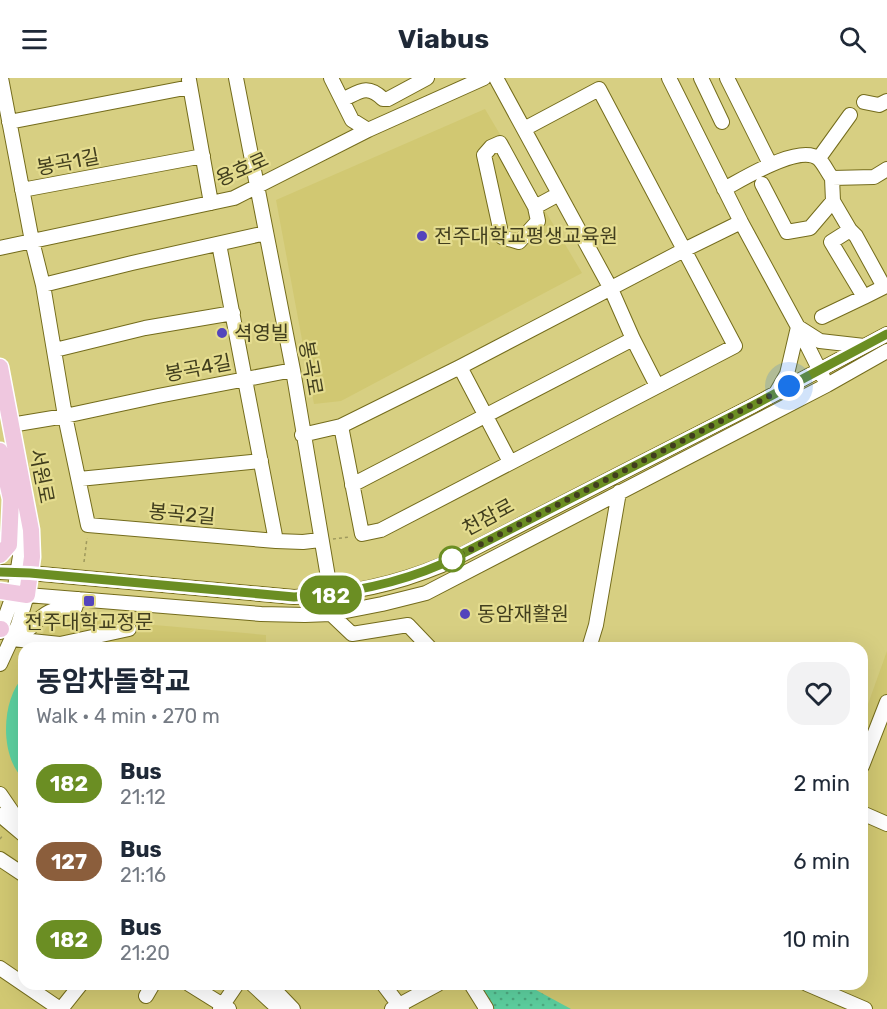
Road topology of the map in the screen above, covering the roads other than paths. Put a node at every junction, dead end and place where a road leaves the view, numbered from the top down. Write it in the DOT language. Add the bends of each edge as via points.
graph roads {
  1 [pos="1,78"];
  2 [pos="236,78"];
  3 [pos="331,78"];
  4 [pos="427,78"];
  5 [pos="484,78"];
  6 [pos="496,78"];
  7 [pos="669,78"];
  8 [pos="719,78"];
  9 [pos="728,78"];
  10 [pos="189,82"];
  11 [pos="702,82"];
  12 [pos="342,100"];
  13 [pos="887,101"];
  14 [pos="864,102"];
  15 [pos="850,115"];
  16 [pos="9,122"];
  17 [pos="722,122"];
  18 [pos="525,129"];
  19 [pos="368,130"];
  20 [pos="203,156"];
  21 [pos="819,158"];
  22 [pos="770,164"];
  23 [pos="887,169"];
  24 [pos="832,178"];
  25 [pos="762,184"];
  26 [pos="257,187"];
  27 [pos="724,189"];
  28 [pos="22,190"];
  29 [pos="559,194"];
  30 [pos="833,201"];
  31 [pos="211,203"];
  32 [pos="535,207"];
  33 [pos="741,222"];
  34 [pos="850,230"];
  35 [pos="266,233"];
  36 [pos="32,241"];
  37 [pos="219,244"];
  38 [pos="0,248"];
  39 [pos="684,250"];
  40 [pos="43,285"];
  41 [pos="611,289"];
  42 [pos="864,297"];
  43 [pos="233,313"];
  44 [pos="822,317"];
  45 [pos="798,327"];
  46 [pos="887,334"];
  47 [pos="633,339"];
  48 [pos="865,346"];
  49 [pos="56,350"];
  50 [pos="887,351"];
  51 [pos="0,367"];
  52 [pos="460,367"];
  53 [pos="293,370"];
  54 [pos="819,370"];
  55 [pos="246,379"];
  56 [pos="827,385"];
  57 [pos="657,386"];
  58 [pos="775,393"];
  59 [pos="65,416"];
  60 [pos="485,416"];
  61 [pos="11,425"];
  62 [pos="341,426"];
  63 [pos="302,435"];
  64 [pos="0,451"];
  65 [pos="261,461"];
  66 [pos="510,462"];
  67 [pos="79,479"];
  68 [pos="352,485"];
  69 [pos="619,492"];
  70 [pos="11,499"];
  71 [pos="326,540"];
  72 [pos="276,542"];
  73 [pos="0,555"];
  74 [pos="0,572"];
  75 [pos="24,573"];
  76 [pos="14,593"];
  77 [pos="331,595"];
  78 [pos="78,599"];
  79 [pos="331,614"];
  80 [pos="18,625"];
  81 [pos="129,629"];
  82 [pos="3,632"];
  83 [pos="50,642"];
  84 [pos="69,642"];
  85 [pos="424,642"];
  86 [pos="591,642"];
  87 [pos="0,664"];
  88 [pos="887,702"];
  89 [pos="868,751"];
  90 [pos="0,794"];
  91 [pos="0,815"];
  92 [pos="868,816"];
  93 [pos="18,819"];
  94 [pos="887,824"];
  95 [pos="18,830"];
  96 [pos="0,859"];
  97 [pos="18,871"];
  98 [pos="4,971"];
  99 [pos="18,978"];
  100 [pos="38,990"];
  101 [pos="76,990"];
  102 [pos="198,990"];
  103 [pos="234,990"];
  104 [pos="258,990"];
  105 [pos="275,990"];
  106 [pos="387,990"];
  107 [pos="428,990"];
  108 [pos="475,990"];
  109 [pos="821,990"];
  110 [pos="224,1008"];
  111 [pos="398,1008"];
  112 [pos="60,1009"];
  113 [pos="279,1009"];
  114 [pos="293,1009"];
  115 [pos="485,1009"];
  116 [pos="865,1009"];
  1 -- 16 [label="street, 봉곡1길"];
  2 -- 26 [label="street, 봉곡로"];
  3 -- 12 [label="street"];
  4 -- 12 [label="street" via="388,99 366,89"];
  5 -- 19 [label="street, 용호로"];
  6 -- 18 [label="street"];
  7 -- 27 [label="street"];
  8 -- 11 [label="street"];
  9 -- 22 [label="street"];
  10 -- 16 [label="street"];
  10 -- 20 [label="street"];
  11 -- 17 [label="street"];
  12 -- 19 [label="street" via="352,120"];
  13 -- 14 [label="street" via="879,105"];
  15 -- 21 [label="street"];
  16 -- 28 [label="street, 봉곡1길"];
  18 -- 29 [label="street"];
  18 -- 39 [label="street" via="599,89"];
  19 -- 26 [label="street, 용호로"];
  20 -- 28 [label="street, 봉곡1길"];
  20 -- 31 [label="street"];
  21 -- 22 [label="street" via="805,154"];
  21 -- 24 [label="street"];
  22 -- 27 [label="street"];
  23 -- 24 [label="street" via="874,177"];
  24 -- 30 [label="street"];
  25 -- 30 [label="street" via="787,232 810,228"];
  26 -- 31 [label="street, 용호로"];
  26 -- 35 [label="street, 봉곡로"];
  27 -- 33 [label="street"];
  28 -- 36 [label="street, 봉곡1길"];
  29 -- 32 [label="street"];
  29 -- 41 [label="street"];
  30 -- 34 [label="street"];
  31 -- 36 [label="street, 용호로"];
  32 -- 32 [label="street" via="538,221 519,242 502,237 484,155 491,147 500,143"];
  33 -- 39 [label="street"];
  33 -- 45 [label="street"];
  34 -- 42 [label="street" via="831,242"];
  34 -- 42 [label="street" via="884,288"];
  35 -- 37 [label="street"];
  35 -- 53 [label="street, 봉곡로"];
  36 -- 38 [label="street, 용호로"];
  36 -- 40 [label="street"];
  37 -- 40 [label="street"];
  37 -- 43 [label="street, 봉곡4길"];
  39 -- 41 [label="street"];
  39 -- 57 [label="street" via="735,346"];
  40 -- 49 [label="street"];
  41 -- 47 [label="street"];
  41 -- 52 [label="street"];
  42 -- 44 [label="street"];
  43 -- 49 [label="street" via="145,328"];
  43 -- 55 [label="street, 봉곡4길"];
  45 -- 48 [label="street" via="820,341"];
  45 -- 54 [label="street"];
  45 -- 58 [label="street" via="787,374"];
  46 -- 48 [label="street, 천잠로"];
  47 -- 57 [label="street"];
  47 -- 60 [label="street"];
  48 -- 54 [label="street, 천잠로"];
  49 -- 59 [label="street"];
  50 -- 56 [label="street, 천잠로"];
  51 -- 61 [label="main road, 서원로"];
  52 -- 60 [label="street"];
  52 -- 62 [label="street"];
  53 -- 55 [label="street"];
  53 -- 63 [label="street, 봉곡로"];
  54 -- 56 [label="street"];
  54 -- 58 [label="street, 천잠로"];
  55 -- 59 [label="street, 봉곡4길"];
  55 -- 65 [label="street, 봉곡4길"];
  56 -- 69 [label="street, 천잠로"];
  57 -- 66 [label="street"];
  58 -- 77 [label="street, 천잠로" via="442,564 375,587"];
  59 -- 61 [label="street"];
  59 -- 67 [label="street"];
  60 -- 66 [label="street"];
  60 -- 68 [label="street"];
  61 -- 75 [label="main road, 서원로" via="31,530"];
  62 -- 63 [label="street"];
  62 -- 68 [label="street"];
  63 -- 71 [label="street, 봉곡로"];
  64 -- 70 [label="main road, 서원로"];
  65 -- 67 [label="street, 봉곡2길"];
  65 -- 72 [label="street, 봉곡4길"];
  66 -- 68 [label="street" via="381,530 362,534"];
  67 -- 72 [label="street, 봉곡2길" via="88,525"];
  69 -- 79 [label="street, 천잠로" via="426,593"];
  69 -- 86 [label="street"];
  70 -- 73 [label="main road" via="9,545"];
  70 -- 75 [label="street, 서원로"];
  71 -- 72 [label="street, 봉곡2길"];
  71 -- 77 [label="street, 봉곡로"];
  74 -- 75 [label="street, 천잠로"];
  75 -- 76 [label="main road, 서원로"];
  75 -- 77 [label="street, 천잠로" via="257,595"];
  76 -- 78 [label="street, 천잠로"];
  76 -- 80 [label="street"];
  76 -- 82 [label="street"];
  78 -- 79 [label="street, 천잠로" via="261,614"];
  78 -- 80 [label="street" via="75,608 44,613 30,628"];
  79 -- 85 [label="street" via="352,634 408,625"];
  80 -- 82 [label="street"];
  81 -- 84 [label="street"];
  82 -- 83 [label="street"];
  82 -- 87 [label="street"];
  88 -- 89 [label="street"];
  90 -- 93 [label="street"];
  91 -- 95 [label="street"];
  92 -- 94 [label="street"];
  96 -- 97 [label="street"];
  98 -- 99 [label="street"];
  100 -- 112 [label="street"];
  101 -- 112 [label="street"];
  102 -- 110 [label="street"];
  103 -- 110 [label="street"];
  104 -- 113 [label="street"];
  105 -- 114 [label="street"];
  106 -- 111 [label="street"];
  107 -- 111 [label="street"];
  108 -- 115 [label="street"];
  109 -- 116 [label="street"];
}
